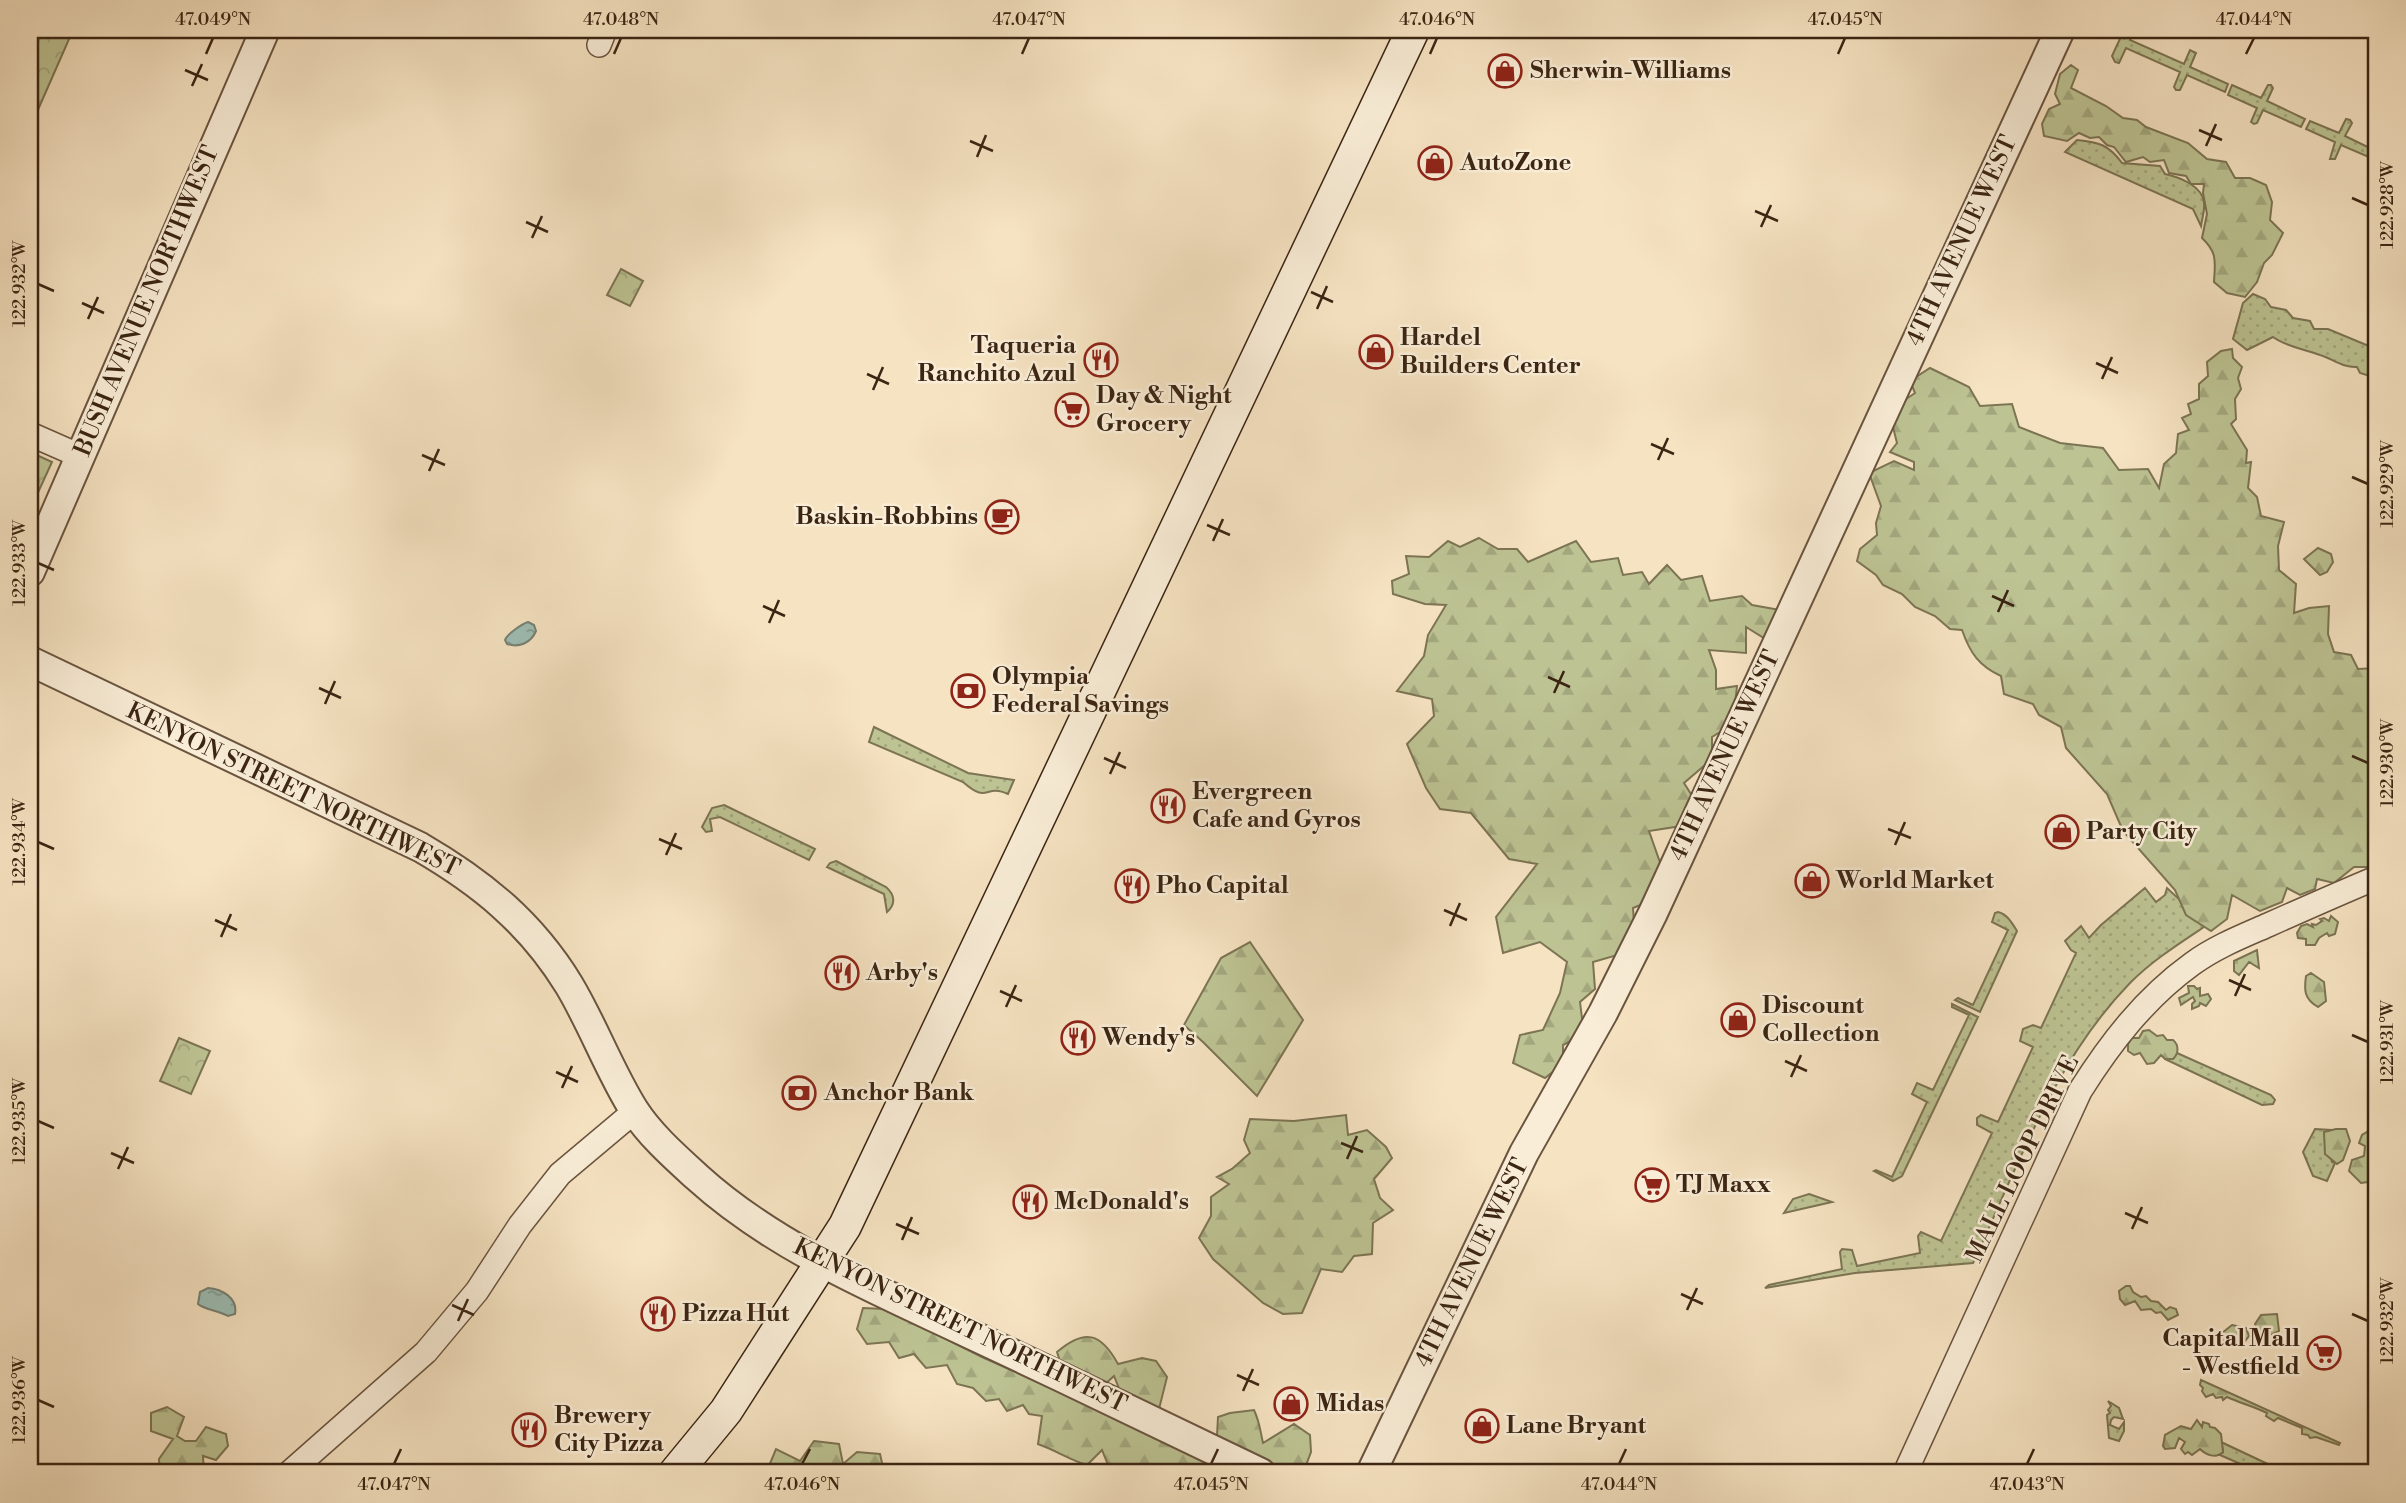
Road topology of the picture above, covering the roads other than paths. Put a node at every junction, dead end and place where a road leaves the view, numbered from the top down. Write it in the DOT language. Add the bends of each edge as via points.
graph roads {
  1 [pos="265,30"];
  2 [pos="1413,30"];
  3 [pos="2060,30"];
  4 [pos="30,434"];
  5 [pos="80,456"];
  6 [pos="30,572"];
  7 [pos="30,661"];
  8 [pos="2376,878"];
  9 [pos="635,1111"];
  10 [pos="822,1261"];
  11 [pos="289,1473"];
  12 [pos="675,1473"];
  13 [pos="1261,1473"];
  14 [pos="1371,1473"];
  15 [pos="1905,1473"];
  1 -- 5 [label="street, BUSH AVENUE NORTHWEST"];
  2 -- 10 [label="main road" via="845,1226"];
  3 -- 14 [label="street, 4TH AVENUE WEST" via="1653,913 1524,1153"];
  4 -- 5 [label="street"];
  5 -- 6 [label="street, BUSH AVENUE NORTHWEST"];
  7 -- 9 [label="street, KENYON STREET NORTHWEST" via="459,870 500,901 561,974"];
  8 -- 15 [label="street, MALL LOOP DRIVE" via="2203,957 2131,1018 2080,1091"];
  9 -- 10 [label="street, KENYON STREET NORTHWEST" via="677,1158 723,1199"];
  9 -- 11 [label="street" via="560,1174 477,1291 426,1352"];
  10 -- 12 [label="main road" via="726,1411"];
  10 -- 13 [label="street, KENYON STREET NORTHWEST"];
}
